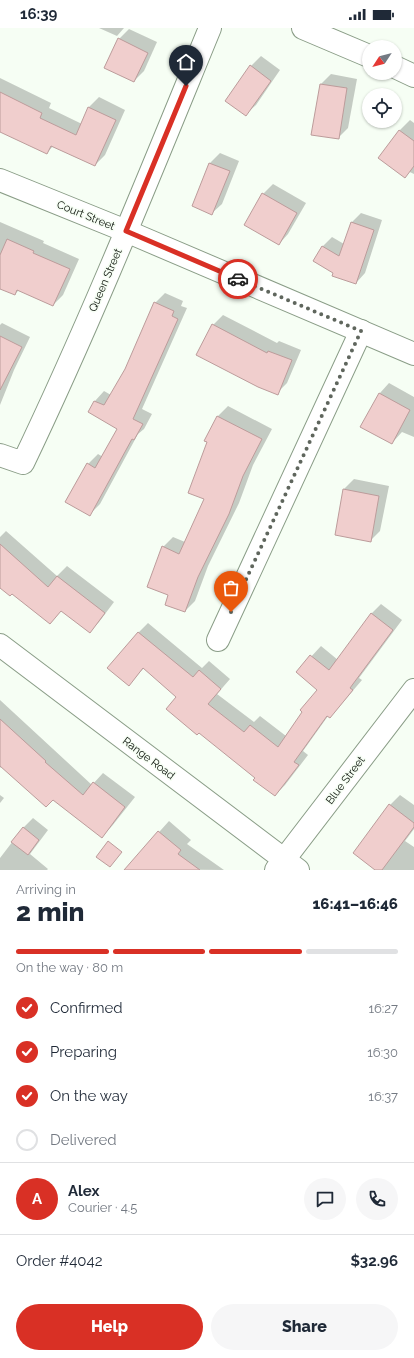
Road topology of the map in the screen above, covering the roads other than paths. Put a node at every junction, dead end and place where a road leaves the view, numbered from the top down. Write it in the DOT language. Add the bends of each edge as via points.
graph roads {
  1 [pos="210,28"];
  2 [pos="303,28"];
  3 [pos="362,53"];
  4 [pos="402,71"];
  5 [pos="414,76"];
  6 [pos="0,180"];
  7 [pos="126,231"];
  8 [pos="361,331"];
  9 [pos="414,354"];
  10 [pos="0,455"];
  11 [pos="218,640"];
  12 [pos="0,645"];
  13 [pos="414,690"];
  14 [pos="286,867"];
  1 -- 7 [label="street, Queen Street"];
  2 -- 3 [label="street"];
  4 -- 5 [label="street"];
  6 -- 7 [label="street, Court Street"];
  7 -- 8 [label="street, Court Street"];
  7 -- 10 [label="street, Queen Street" via="58,390 22,464"];
  8 -- 9 [label="street, Court Street"];
  8 -- 11 [label="street"];
  12 -- 14 [label="street, Range Road"];
  13 -- 14 [label="street, Blue Street"];
}
